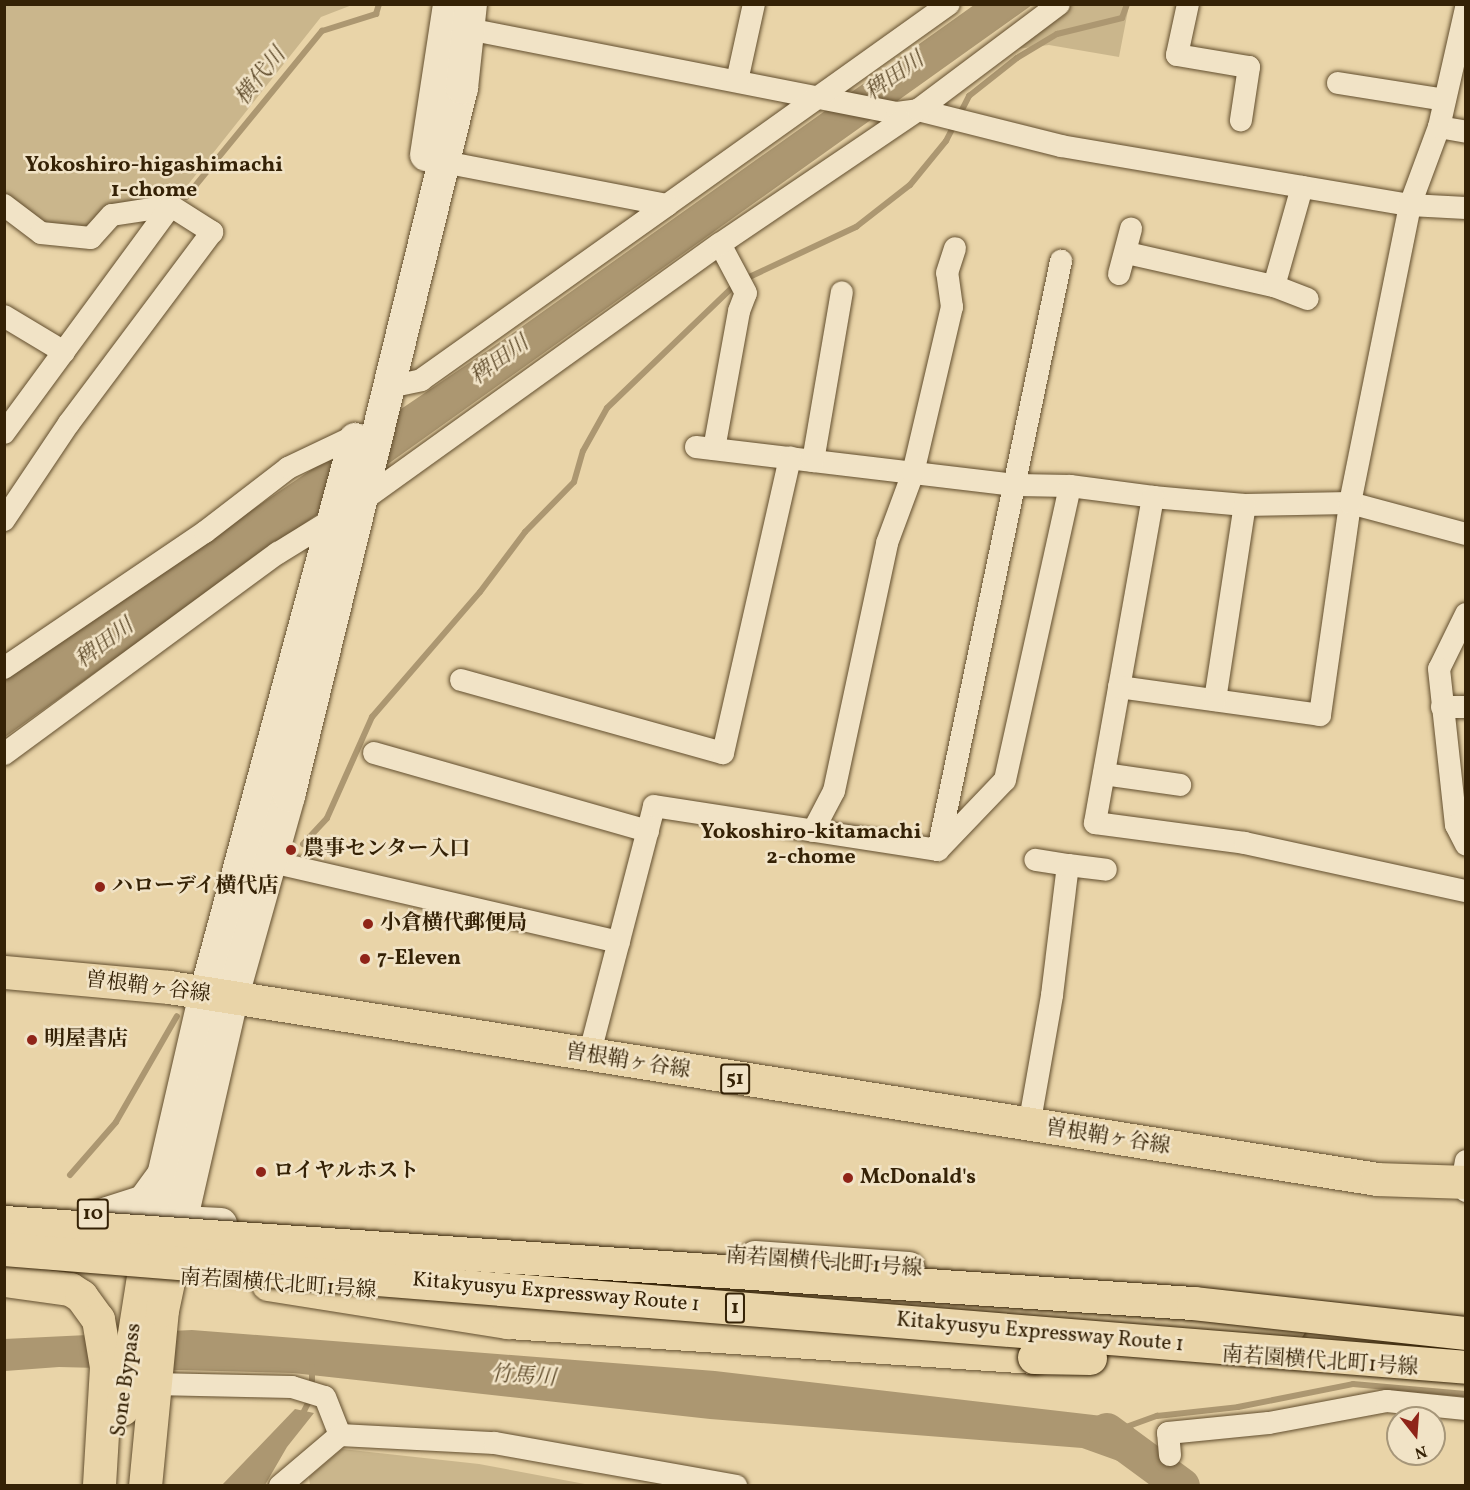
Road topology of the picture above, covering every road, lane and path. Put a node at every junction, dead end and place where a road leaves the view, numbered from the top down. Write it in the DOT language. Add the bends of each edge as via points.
graph roads {
  1 [pos="754,4"];
  2 [pos="949,4"];
  3 [pos="1059,4"];
  4 [pos="1188,4"];
  5 [pos="1466,8"];
  6 [pos="459,14"];
  7 [pos="1463,31"];
  8 [pos="737,81"];
  9 [pos="1338,82"];
  10 [pos="821,98"];
  11 [pos="1445,100"];
  12 [pos="907,112"];
  13 [pos="1240,120"];
  14 [pos="1439,127"];
  15 [pos="1466,132"];
  16 [pos="443,162"];
  17 [pos="1302,187"];
  18 [pos="4,205"];
  19 [pos="667,205"];
  20 [pos="1410,205"];
  21 [pos="171,206"];
  22 [pos="1466,208"];
  23 [pos="1131,229"];
  24 [pos="720,244"];
  25 [pos="955,248"];
  26 [pos="1127,253"];
  27 [pos="1061,261"];
  28 [pos="1119,274"];
  29 [pos="1274,286"];
  30 [pos="842,292"];
  31 [pos="1308,299"];
  32 [pos="4,316"];
  33 [pos="64,352"];
  34 [pos="371,415"];
  35 [pos="4,433"];
  36 [pos="790,458"];
  37 [pos="813,461"];
  38 [pos="913,473"];
  39 [pos="1017,485"];
  40 [pos="1070,486"];
  41 [pos="1153,497"];
  42 [pos="1350,502"];
  43 [pos="1245,505"];
  44 [pos="341,518"];
  45 [pos="4,520"];
  46 [pos="1466,534"];
  47 [pos="325,593"];
  48 [pos="1466,614"];
  49 [pos="4,668"];
  50 [pos="461,680"];
  51 [pos="1119,687"];
  52 [pos="1215,700"];
  53 [pos="1442,707"];
  54 [pos="1466,707"];
  55 [pos="374,753"];
  56 [pos="4,754"];
  57 [pos="1104,774"];
  58 [pos="1180,785"];
  59 [pos="648,831"];
  60 [pos="813,831"];
  61 [pos="1466,845"];
  62 [pos="938,850"];
  63 [pos="1035,860"];
  64 [pos="272,862"];
  65 [pos="1068,865"];
  66 [pos="1106,870"];
  67 [pos="1466,891"];
  68 [pos="619,942"];
  69 [pos="4,972"];
  70 [pos="219,997"];
  71 [pos="590,1056"];
  72 [pos="1029,1126"];
  73 [pos="163,1174"];
  74 [pos="1465,1179"];
  75 [pos="4,1206"];
  76 [pos="101,1215"];
  77 [pos="167,1220"];
  78 [pos="4,1222"];
  79 [pos="343,1232"];
  80 [pos="4,1236"];
  81 [pos="4,1249"];
  82 [pos="4,1264"];
  83 [pos="154,1271"];
  84 [pos="4,1280"];
  85 [pos="268,1284"];
  86 [pos="1466,1322"];
  87 [pos="1414,1329"];
  88 [pos="1466,1333"];
  89 [pos="1362,1360"];
  90 [pos="1466,1367"];
  91 [pos="136,1371"];
  92 [pos="1466,1372"];
  93 [pos="1466,1409"];
  94 [pos="340,1435"];
  95 [pos="1170,1455"];
  96 [pos="99,1485"];
  97 [pos="113,1485"];
  98 [pos="145,1485"];
  99 [pos="280,1485"];
  100 [pos="736,1485"];
  1 -- 8 [label="street"];
  2 -- 10 [label="street"];
  3 -- 12 [label="street"];
  4 -- 13 [label="street" via="1177,54 1249,68"];
  5 -- 7 [label="street"];
  6 -- 8 [label="street"];
  6 -- 16 [label="street" via="462,88"];
  6 -- 34 [label="street"];
  7 -- 11 [label="street"];
  8 -- 10 [label="street"];
  9 -- 11 [label="street"];
  10 -- 12 [label="street"];
  10 -- 19 [label="street"];
  11 -- 14 [label="street"];
  12 -- 17 [label="street" via="1061,146"];
  12 -- 24 [label="street"];
  14 -- 15 [label="street"];
  14 -- 20 [label="street"];
  16 -- 19 [label="street"];
  16 -- 34 [label="street"];
  17 -- 20 [label="street"];
  17 -- 29 [label="street"];
  18 -- 21 [label="street" via="41,233 91,238 112,215"];
  19 -- 34 [label="street"];
  20 -- 22 [label="street"];
  20 -- 42 [label="street"];
  21 -- 33 [label="street"];
  21 -- 45 [label="street" via="212,232 69,423"];
  23 -- 26 [label="street"];
  24 -- 36 [label="street" via="746,293 705,448"];
  24 -- 44 [label="street"];
  25 -- 38 [label="street" via="947,273 952,307"];
  26 -- 28 [label="street"];
  26 -- 29 [label="street"];
  27 -- 39 [label="street"];
  29 -- 31 [label="street"];
  30 -- 37 [label="street"];
  32 -- 33 [label="street"];
  33 -- 35 [label="street"];
  34 -- 44 [label="street"];
  34 -- 49 [label="street" via="288,468 205,532"];
  36 -- 37 [label="street"];
  36 -- 50 [label="street" via="723,753"];
  37 -- 38 [label="street"];
  38 -- 39 [label="street"];
  38 -- 60 [label="street" via="887,543 834,791"];
  39 -- 40 [label="street"];
  39 -- 62 [label="street"];
  40 -- 41 [label="street"];
  40 -- 62 [label="street" via="1005,780"];
  41 -- 43 [label="street"];
  41 -- 51 [label="street"];
  42 -- 43 [label="street"];
  42 -- 46 [label="street"];
  42 -- 52 [label="street" via="1320,715"];
  43 -- 52 [label="street"];
  44 -- 47 [label="street"];
  44 -- 56 [label="street" via="278,553"];
  47 -- 64 [label="street"];
  47 -- 70 [label="street"];
  48 -- 53 [label="street" via="1439,669"];
  51 -- 52 [label="street"];
  51 -- 57 [label="street"];
  53 -- 54 [label="street"];
  53 -- 61 [label="street" via="1456,825"];
  55 -- 59 [label="street"];
  57 -- 58 [label="street"];
  57 -- 67 [label="street" via="1095,823 1245,843"];
  59 -- 60 [label="street" via="654,806"];
  59 -- 68 [label="street"];
  60 -- 62 [label="street"];
  63 -- 65 [label="street"];
  64 -- 68 [label="street"];
  64 -- 70 [label="street"];
  65 -- 66 [label="street"];
  65 -- 72 [label="street" via="1052,995"];
  68 -- 71 [label="street"];
  69 -- 70 [label="main road, 曽根鞘ヶ谷線 / 51"];
  70 -- 71 [label="main road, 曽根鞘ヶ谷線 / 51"];
  70 -- 73 [label="street"];
  70 -- 77 [label="street"];
  71 -- 72 [label="main road, 曽根鞘ヶ谷線 / 51"];
  72 -- 74 [label="main road, 曽根鞘ヶ谷線 / 51" via="1377,1179"];
  73 -- 76 [label="street" via="144,1201"];
  73 -- 77 [label="street"];
  75 -- 76 [label="main road, 10"];
  76 -- 77 [label="main road, 10"];
  77 -- 79 [label="street, 南若園横代北町1号線"];
  77 -- 83 [label="main road, Sone Bypass"];
  78 -- 87 [label="main road, Kitakyusyu Expressway Route 1 / 1, bridge" via="1169,1301"];
  79 -- 86 [label="street, 南若園横代北町1号線" via="851,1263"];
  79 -- 87 [label="main road, bridge" via="518,1272 1191,1324"];
  80 -- 83 [label="main road, 10" via="124,1247"];
  81 -- 89 [label="main road, Kitakyusyu Expressway Route 1 / 1, bridge"];
  82 -- 83 [label="main road"];
  83 -- 85 [label="street, 南若園横代北町1号線"];
  83 -- 91 [label="main road, Sone Bypass" via="152,1324"];
  84 -- 91 [label="main road" via="70,1289 90,1307 102,1330"];
  85 -- 89 [label="main road, bridge" via="508,1322 1034,1357"];
  85 -- 92 [label="street, 南若園横代北町1号線"];
  87 -- 88 [label="main road, Kitakyusyu Expressway Route 1 / 1, bridge"];
  89 -- 90 [label="main road, Kitakyusyu Expressway Route 1 / 1, bridge"];
  91 -- 94 [label="street" via="292,1387 325,1397"];
  91 -- 96 [label="main road"];
  91 -- 97 [label="main road, Sone Bypass"];
  91 -- 98 [label="main road, Sone Bypass"];
  93 -- 95 [label="street" via="1387,1401 1269,1423 1168,1433"];
  94 -- 99 [label="street"];
  94 -- 100 [label="street" via="495,1443"];
}
